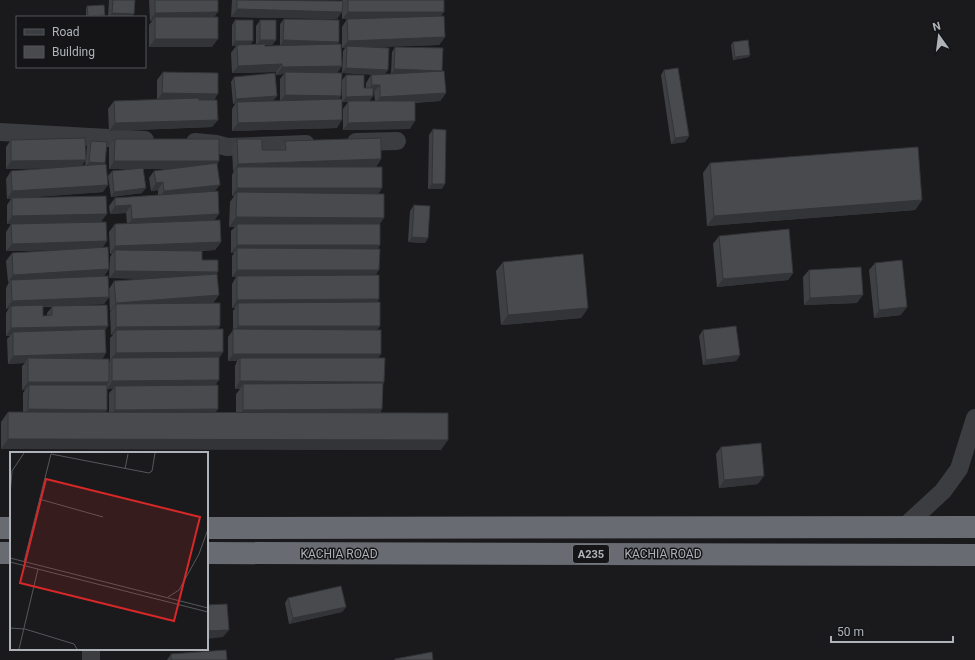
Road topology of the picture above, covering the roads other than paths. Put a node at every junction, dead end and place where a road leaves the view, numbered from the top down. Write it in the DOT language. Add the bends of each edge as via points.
graph roads {
  1 [pos="0,132"];
  2 [pos="396,141"];
  3 [pos="320,143"];
  4 [pos="343,143"];
  5 [pos="975,418"];
  6 [pos="975,527"];
  7 [pos="208,528"];
  8 [pos="904,528"];
  9 [pos="208,553"];
  10 [pos="975,555"];
  1 -- 3 [label="street" via="216,144 227,147"];
  2 -- 4 [label="street"];
  5 -- 8 [label="street" via="959,469 943,491"];
  6 -- 8 [label="highway, A235"];
  7 -- 8 [label="highway, A235"];
  9 -- 10 [label="highway, KACHIA ROAD / A235"];
}
